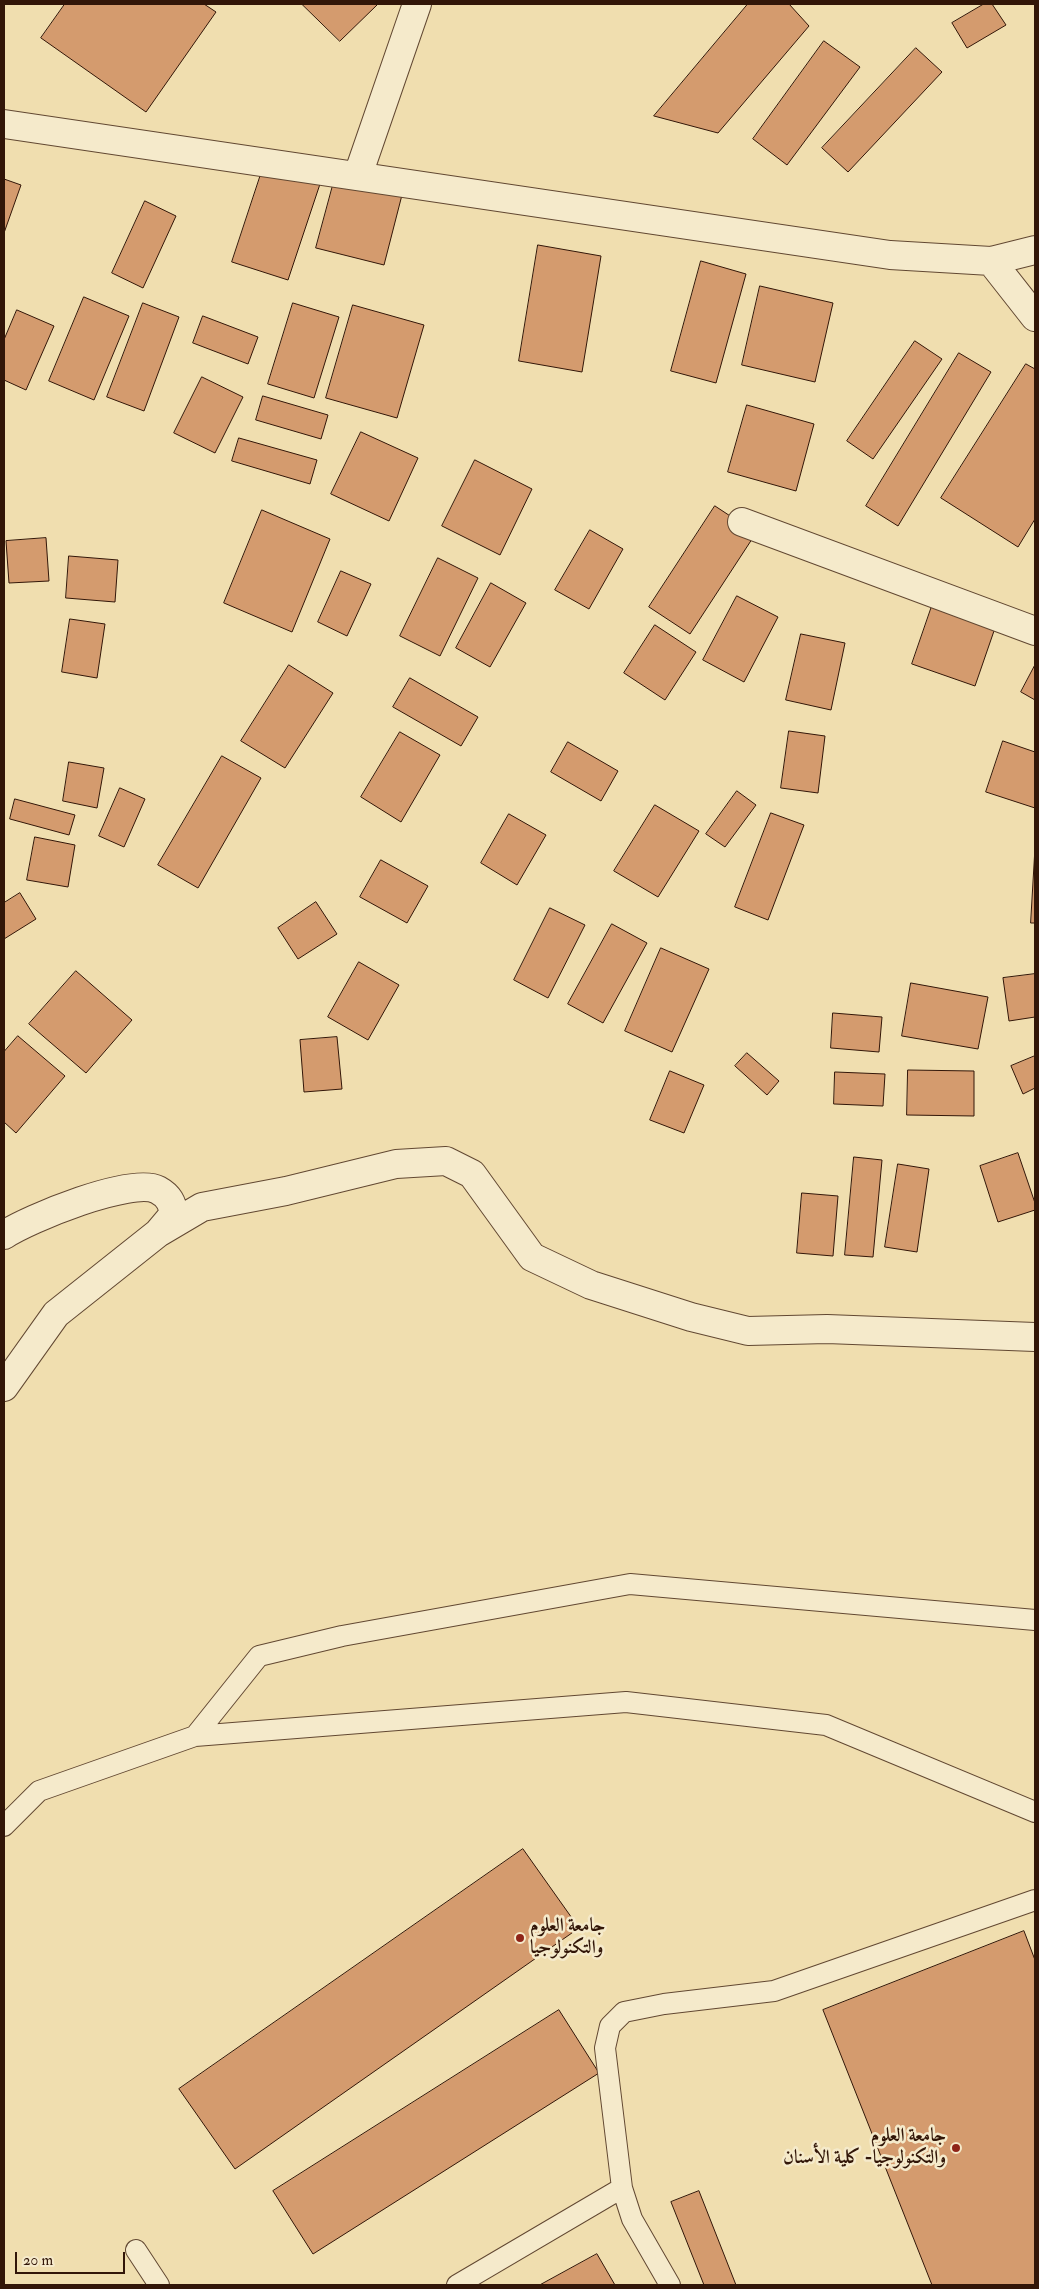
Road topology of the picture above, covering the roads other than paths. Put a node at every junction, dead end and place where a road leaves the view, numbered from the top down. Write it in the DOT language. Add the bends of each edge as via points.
graph roads {
  1 [pos="417,4"];
  2 [pos="4,124"];
  3 [pos="358,175"];
  4 [pos="1035,250"];
  5 [pos="990,261"];
  6 [pos="1035,318"];
  7 [pos="742,522"];
  8 [pos="1035,631"];
  9 [pos="158,1233"];
  10 [pos="4,1236"];
  11 [pos="1035,1337"];
  12 [pos="4,1386"];
  13 [pos="1035,1620"];
  14 [pos="195,1736"];
  15 [pos="1035,1812"];
  16 [pos="4,1826"];
  17 [pos="1035,1900"];
  18 [pos="622,2188"];
  19 [pos="136,2250"];
  20 [pos="159,2285"];
  21 [pos="457,2285"];
  22 [pos="670,2285"];
  1 -- 3 [label="street"];
  2 -- 3 [label="street"];
  3 -- 5 [label="street" via="890,255"];
  4 -- 5 [label="street"];
  5 -- 6 [label="street"];
  7 -- 8 [label="street"];
  9 -- 10 [label="street" via="174,1214 172,1201 157,1189 138,1188 113,1190 19,1225"];
  9 -- 11 [label="street" via="202,1207 286,1191 396,1164 446,1161 472,1174 532,1257 591,1285 691,1317 748,1331 827,1329"];
  9 -- 12 [label="street" via="56,1314"];
  13 -- 14 [label="lane" via="630,1584 342,1636 259,1656"];
  14 -- 15 [label="lane" via="626,1702 826,1725"];
  14 -- 16 [label="lane" via="39,1791"];
  17 -- 18 [label="lane" via="774,1992 664,2004 624,2012 610,2026 605,2048"];
  18 -- 21 [label="lane"];
  18 -- 22 [label="lane" via="632,2219"];
  19 -- 20 [label="lane"];
}
